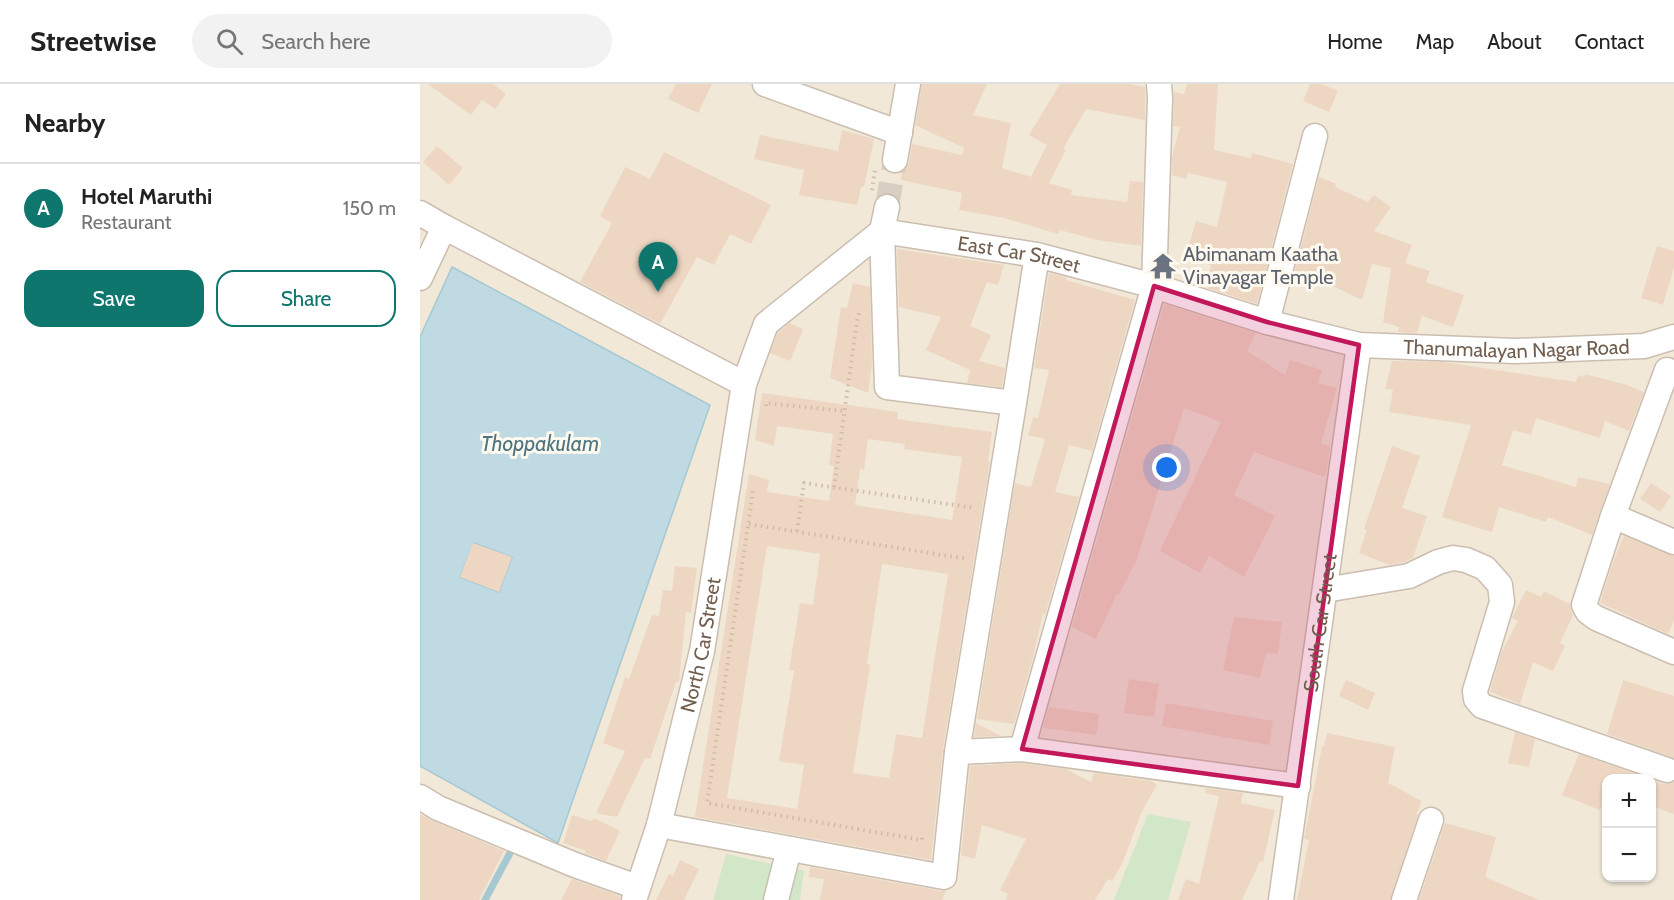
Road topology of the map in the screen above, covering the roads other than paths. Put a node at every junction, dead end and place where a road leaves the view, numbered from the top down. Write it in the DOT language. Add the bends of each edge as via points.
graph roads {
  1 [pos="765,84"];
  2 [pos="908,84"];
  3 [pos="1159,84"];
  4 [pos="1315,136"];
  5 [pos="879,201"];
  6 [pos="420,213"];
  7 [pos="444,227"];
  8 [pos="882,231"];
  9 [pos="1037,255"];
  10 [pos="420,278"];
  11 [pos="1154,286"];
  12 [pos="1267,322"];
  13 [pos="1674,337"];
  14 [pos="1359,345"];
  15 [pos="1644,346"];
  16 [pos="1670,372"];
  17 [pos="744,384"];
  18 [pos="1014,403"];
  19 [pos="1613,516"];
  20 [pos="1674,542"];
  21 [pos="1325,590"];
  22 [pos="1674,652"];
  23 [pos="1022,749"];
  24 [pos="957,752"];
  25 [pos="1667,770"];
  26 [pos="1298,786"];
  27 [pos="420,797"];
  28 [pos="1431,820"];
  29 [pos="659,825"];
  30 [pos="789,849"];
  31 [pos="635,894"];
  32 [pos="776,900"];
  33 [pos="1281,900"];
  34 [pos="1404,900"];
  1 -- 2 [label="street" via="898,144"];
  3 -- 11 [label="street"];
  4 -- 12 [label="street"];
  5 -- 8 [label="street"];
  6 -- 7 [label="street"];
  7 -- 10 [label="street"];
  7 -- 17 [label="street"];
  8 -- 9 [label="street, East Car Street"];
  8 -- 17 [label="street" via="766,324"];
  8 -- 18 [label="street" via="887,387"];
  9 -- 11 [label="street, East Car Street"];
  9 -- 18 [label="street"];
  11 -- 12 [label="street, East Car Street"];
  11 -- 23 [label="street"];
  12 -- 14 [label="street, East Car Street"];
  13 -- 15 [label="street, Thanumalayan Nagar Road"];
  14 -- 15 [label="street, Thanumalayan Nagar Road" via="1515,351"];
  14 -- 21 [label="street, South Car Street"];
  15 -- 16 [label="street"];
  16 -- 19 [label="street"];
  17 -- 29 [label="street, North Car Street" via="702,651"];
  18 -- 24 [label="street"];
  19 -- 20 [label="street"];
  19 -- 22 [label="street" via="1584,605 1596,618"];
  21 -- 25 [label="street" via="1409,576 1454,558 1485,568 1500,585 1502,602 1475,690 1482,706"];
  21 -- 26 [label="street, South Car Street"];
  23 -- 24 [label="street"];
  23 -- 26 [label="street"];
  24 -- 30 [label="street" via="944,877"];
  26 -- 33 [label="street, South Car Street"];
  27 -- 31 [label="street"];
  28 -- 34 [label="street"];
  29 -- 30 [label="street"];
  29 -- 31 [label="street, North Car Street"];
  30 -- 32 [label="street"];
}
